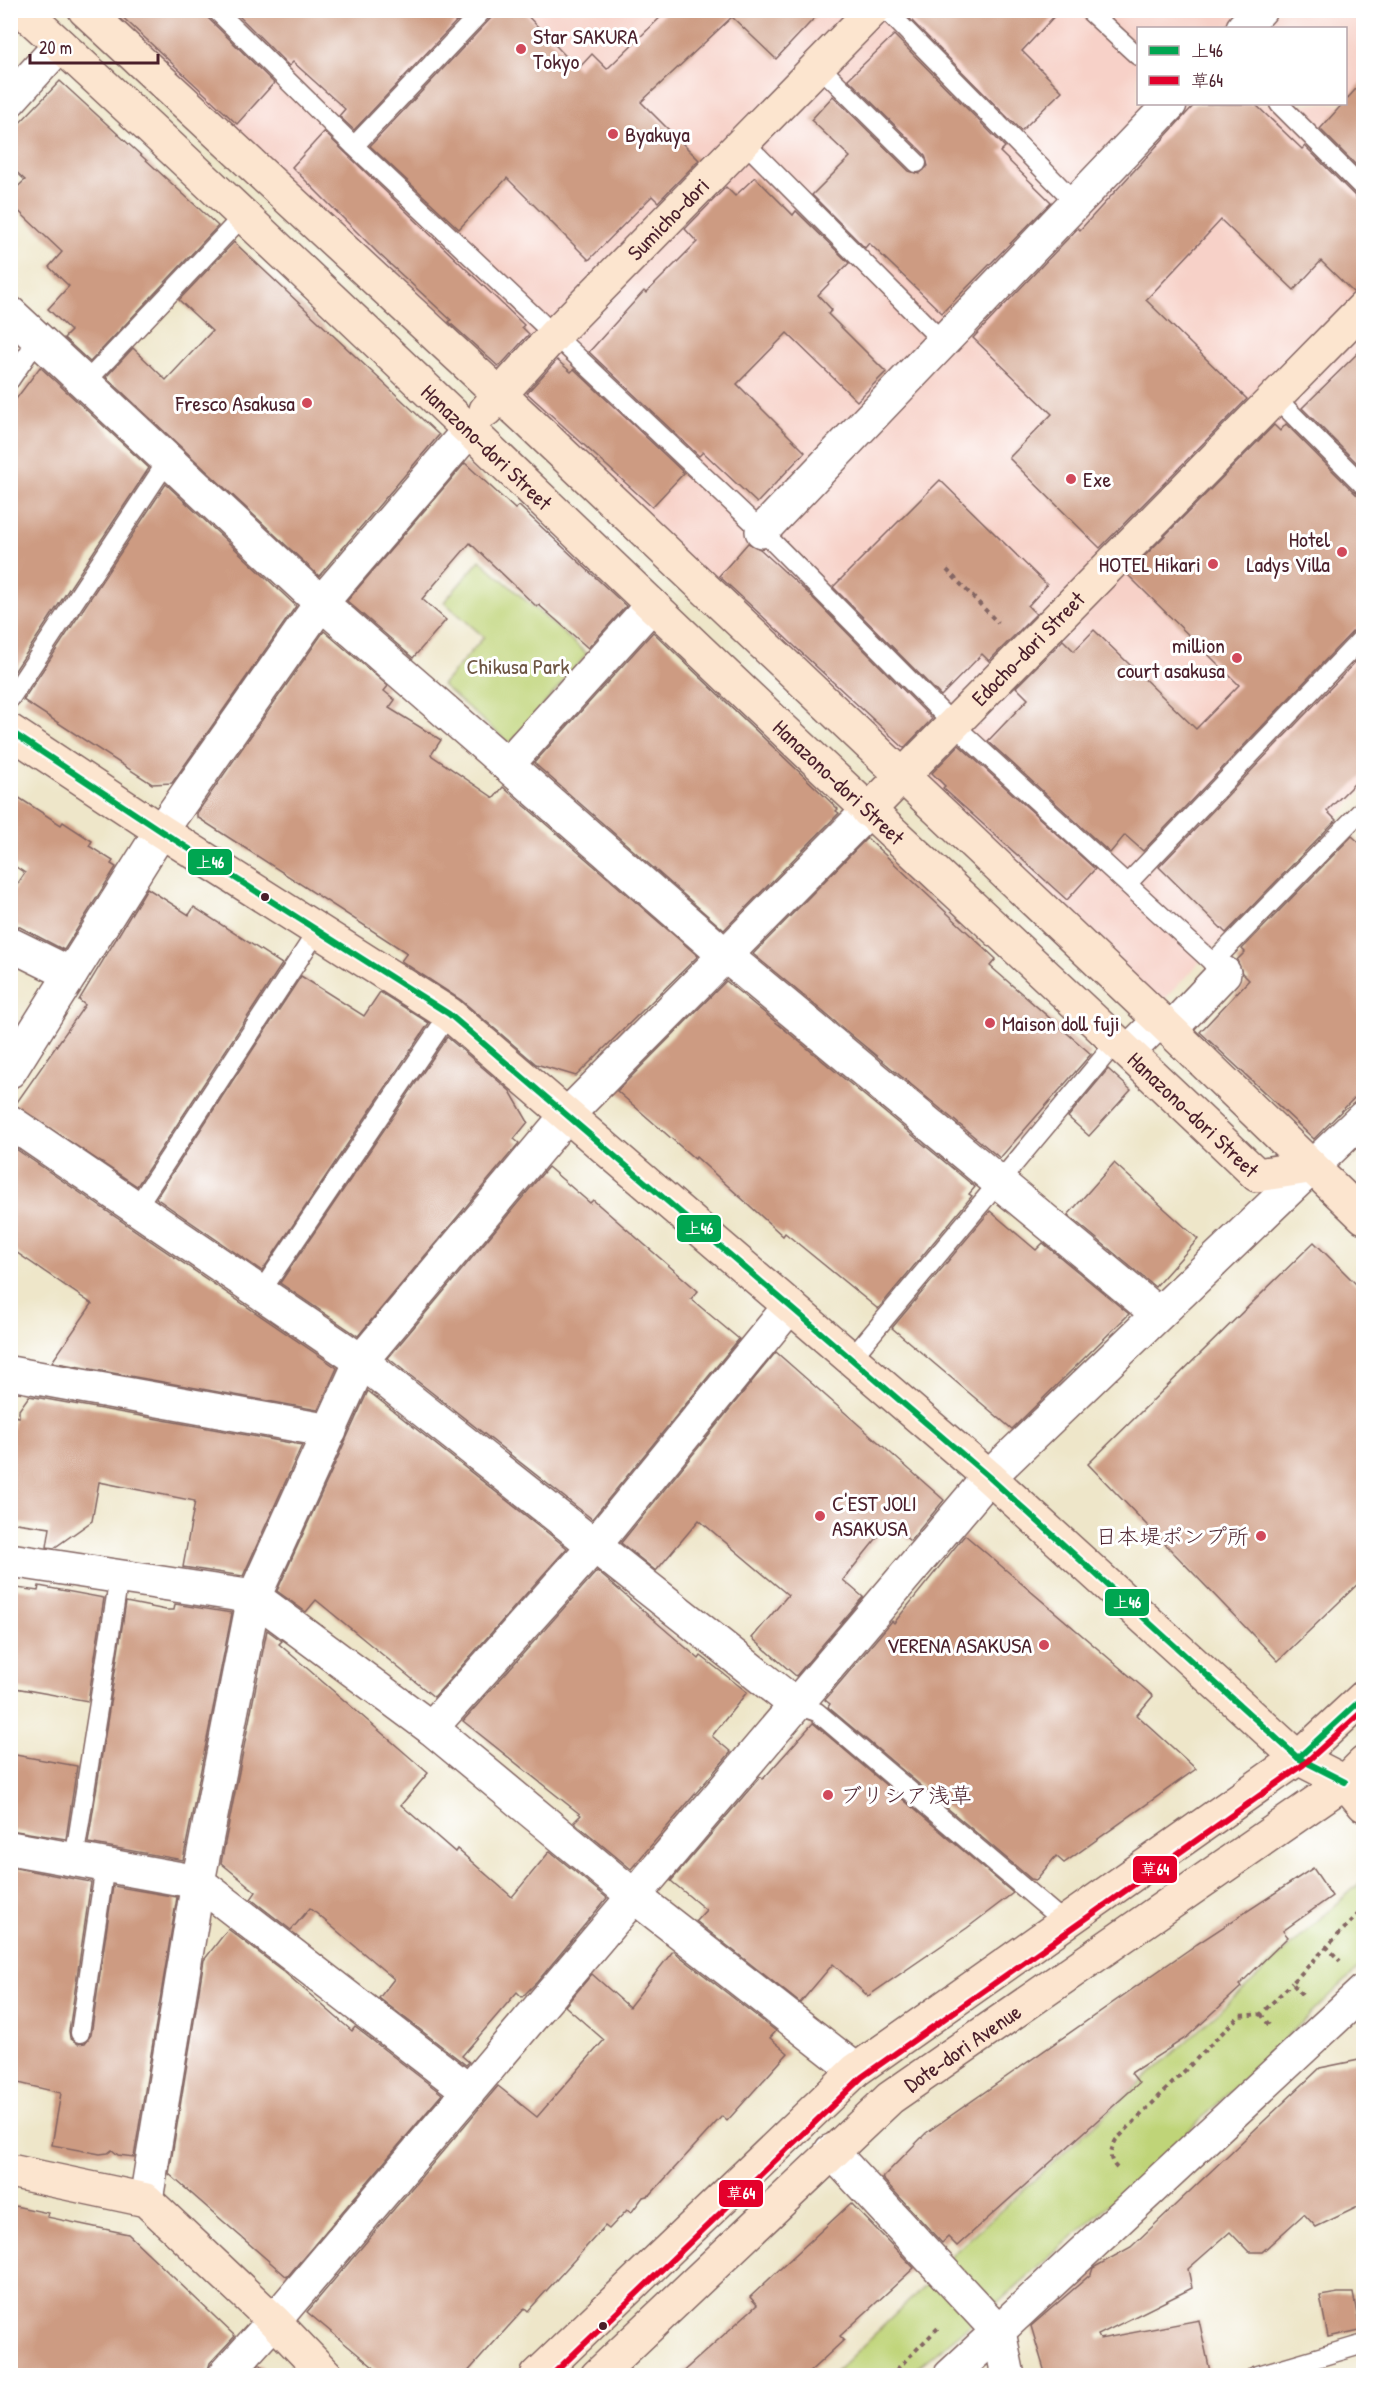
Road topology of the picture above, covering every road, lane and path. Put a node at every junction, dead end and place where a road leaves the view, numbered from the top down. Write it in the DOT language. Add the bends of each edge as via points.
graph roads {
  1 [pos="22,10"];
  2 [pos="216,10"];
  3 [pos="483,10"];
  4 [pos="873,10"];
  5 [pos="886,10"];
  6 [pos="1088,10"];
  7 [pos="1260,10"];
  8 [pos="88,11"];
  9 [pos="1244,27"];
  10 [pos="60,45"];
  11 [pos="1137,55"];
  12 [pos="818,65"];
  13 [pos="10,100"];
  14 [pos="1169,105"];
  15 [pos="1280,105"];
  16 [pos="743,141"];
  17 [pos="354,146"];
  18 [pos="917,163"];
  19 [pos="1364,189"];
  20 [pos="1076,203"];
  21 [pos="242,216"];
  22 [pos="1364,307"];
  23 [pos="10,313"];
  24 [pos="554,334"];
  25 [pos="39,339"];
  26 [pos="941,340"];
  27 [pos="10,380"];
  28 [pos="85,383"];
  29 [pos="499,393"];
  30 [pos="1275,397"];
  31 [pos="469,430"];
  32 [pos="168,460"];
  33 [pos="1364,486"];
  34 [pos="762,531"];
  35 [pos="948,570"];
  36 [pos="321,603"];
  37 [pos="652,605"];
  38 [pos="1364,636"];
  39 [pos="1026,652"];
  40 [pos="10,699"];
  41 [pos="954,725"];
  42 [pos="10,730"];
  43 [pos="507,765"];
  44 [pos="903,776"];
  45 [pos="868,811"];
  46 [pos="1360,819"];
  47 [pos="161,831"];
  48 [pos="1128,883"];
  49 [pos="318,930"];
  50 [pos="10,944"];
  51 [pos="726,956"];
  52 [pos="1218,968"];
  53 [pos="71,974"];
  54 [pos="449,1014"];
  55 [pos="1165,1025"];
  56 [pos="1123,1046"];
  57 [pos="10,1071"];
  58 [pos="567,1115"];
  59 [pos="1364,1117"];
  60 [pos="10,1122"];
  61 [pos="1310,1167"];
  62 [pos="999,1182"];
  63 [pos="136,1208"];
  64 [pos="1364,1217"];
  65 [pos="261,1293"];
  66 [pos="790,1306"];
  67 [pos="1158,1314"];
  68 [pos="851,1359"];
  69 [pos="362,1361"];
  70 [pos="10,1372"];
  71 [pos="330,1431"];
  72 [pos="988,1477"];
  73 [pos="594,1546"];
  74 [pos="10,1560"];
  75 [pos="119,1576"];
  76 [pos="254,1597"];
  77 [pos="1364,1696"];
  78 [pos="796,1705"];
  79 [pos="431,1728"];
  80 [pos="1298,1758"];
  81 [pos="1357,1784"];
  82 [pos="10,1848"];
  83 [pos="89,1863"];
  84 [pos="198,1882"];
  85 [pos="634,1897"];
  86 [pos="1064,1922"];
  87 [pos="1292,1983"];
  88 [pos="1364,1991"];
  89 [pos="80,2033"];
  90 [pos="856,2070"];
  91 [pos="469,2091"];
  92 [pos="831,2151"];
  93 [pos="10,2171"];
  94 [pos="1124,2175"];
  95 [pos="146,2200"];
  96 [pos="968,2298"];
  97 [pos="274,2321"];
  98 [pos="999,2332"];
  99 [pos="1364,2344"];
  100 [pos="224,2376"];
  101 [pos="327,2376"];
  102 [pos="537,2376"];
  103 [pos="597,2376"];
  104 [pos="890,2376"];
  105 [pos="950,2376"];
  106 [pos="1008,2376"];
  107 [pos="1255,2376"];
  1 -- 10 [label="street, Hanazono-dori Street"];
  2 -- 17 [label="lane"];
  3 -- 17 [label="lane"];
  4 -- 12 [label="street, Sumicho-dori"];
  5 -- 20 [label="lane"];
  6 -- 11 [label="lane"];
  7 -- 9 [label="street"];
  8 -- 10 [label="street"];
  8 -- 29 [label="street, Hanazono-dori Street"];
  10 -- 13 [label="street"];
  10 -- 21 [label="street, Hanazono-dori Street"];
  12 -- 16 [label="street, Sumicho-dori"];
  12 -- 18 [label="lane"];
  14 -- 20 [label="street"];
  15 -- 19 [label="lane"];
  16 -- 24 [label="street, Sumicho-dori"];
  16 -- 26 [label="lane"];
  17 -- 24 [label="lane"];
  20 -- 26 [label="street"];
  21 -- 28 [label="lane"];
  21 -- 31 [label="street, Hanazono-dori Street"];
  22 -- 30 [label="street, Edocho-dori Street"];
  23 -- 25 [label="street"];
  24 -- 29 [label="street, Sumicho-dori"];
  24 -- 34 [label="lane"];
  25 -- 27 [label="lane"];
  25 -- 28 [label="street"];
  26 -- 34 [label="street"];
  28 -- 32 [label="street"];
  29 -- 31 [label="street, Sumicho-dori"];
  29 -- 44 [label="street, Hanazono-dori Street"];
  30 -- 33 [label="lane"];
  30 -- 39 [label="street, Edocho-dori Street"];
  31 -- 36 [label="street"];
  31 -- 37 [label="street, Hanazono-dori Street"];
  32 -- 36 [label="street"];
  32 -- 40 [label="lane"];
  34 -- 41 [label="lane"];
  35 -- 39 [label="path"];
  36 -- 43 [label="street"];
  36 -- 47 [label="street"];
  37 -- 43 [label="street"];
  37 -- 45 [label="street, Hanazono-dori Street"];
  38 -- 48 [label="lane"];
  39 -- 41 [label="street, Edocho-dori Street"];
  41 -- 44 [label="street, Edocho-dori Street"];
  41 -- 48 [label="lane"];
  42 -- 47 [label="street"];
  43 -- 51 [label="street"];
  44 -- 45 [label="street, Edocho-dori Street"];
  44 -- 55 [label="street, Hanazono-dori Street"];
  45 -- 51 [label="street"];
  45 -- 56 [label="street, Hanazono-dori Street"];
  46 -- 52 [label="lane"];
  47 -- 49 [label="street"];
  47 -- 53 [label="street"];
  48 -- 52 [label="lane"];
  49 -- 54 [label="street"];
  49 -- 63 [label="lane"];
  50 -- 53 [label="street"];
  51 -- 58 [label="street"];
  51 -- 62 [label="street"];
  52 -- 55 [label="street"];
  53 -- 57 [label="street"];
  54 -- 58 [label="street"];
  54 -- 65 [label="lane"];
  55 -- 56 [label="street"];
  55 -- 61 [label="street, Hanazono-dori Street"];
  56 -- 61 [label="street, Hanazono-dori Street" via="1257,1175"];
  56 -- 62 [label="lane"];
  58 -- 66 [label="street"];
  58 -- 69 [label="street"];
  59 -- 61 [label="street"];
  60 -- 63 [label="street"];
  61 -- 64 [label="street"];
  61 -- 67 [label="street"];
  62 -- 67 [label="street"];
  62 -- 68 [label="lane"];
  63 -- 65 [label="street"];
  65 -- 69 [label="street"];
  66 -- 68 [label="street"];
  66 -- 73 [label="street"];
  67 -- 72 [label="street"];
  68 -- 72 [label="street"];
  69 -- 71 [label="street"];
  69 -- 73 [label="street"];
  70 -- 71 [label="street"];
  71 -- 76 [label="street"];
  72 -- 78 [label="street"];
  72 -- 80 [label="street"];
  73 -- 78 [label="street"];
  73 -- 79 [label="street"];
  74 -- 75 [label="street"];
  75 -- 76 [label="street"];
  75 -- 83 [label="lane"];
  76 -- 79 [label="street"];
  76 -- 84 [label="street"];
  77 -- 80 [label="street, Dote-dori Avenue"];
  78 -- 85 [label="street"];
  78 -- 86 [label="lane" via="817,1712"];
  79 -- 85 [label="street"];
  80 -- 81 [label="street"];
  80 -- 86 [label="street, Dote-dori Avenue"];
  81 -- 92 [label="street, Dote-dori Avenue" via="890,2098"];
  82 -- 83 [label="street"];
  83 -- 84 [label="street"];
  83 -- 89 [label="lane"];
  84 -- 91 [label="street"];
  84 -- 95 [label="street"];
  85 -- 90 [label="street"];
  85 -- 91 [label="street"];
  86 -- 90 [label="street, Dote-dori Avenue"];
  87 -- 94 [label="path" via="1261,2014 1239,2016 1116,2140 1111,2149 1112,2163"];
  88 -- 98 [label="street"];
  90 -- 102 [label="street, Dote-dori Avenue"];
  91 -- 97 [label="street"];
  92 -- 96 [label="street"];
  92 -- 103 [label="street, Dote-dori Avenue"];
  93 -- 95 [label="street"];
  95 -- 97 [label="street"];
  96 -- 98 [label="street"];
  96 -- 104 [label="path"];
  97 -- 100 [label="street"];
  97 -- 101 [label="street"];
  98 -- 105 [label="street"];
  98 -- 106 [label="street"];
  99 -- 107 [label="lane"];
}
